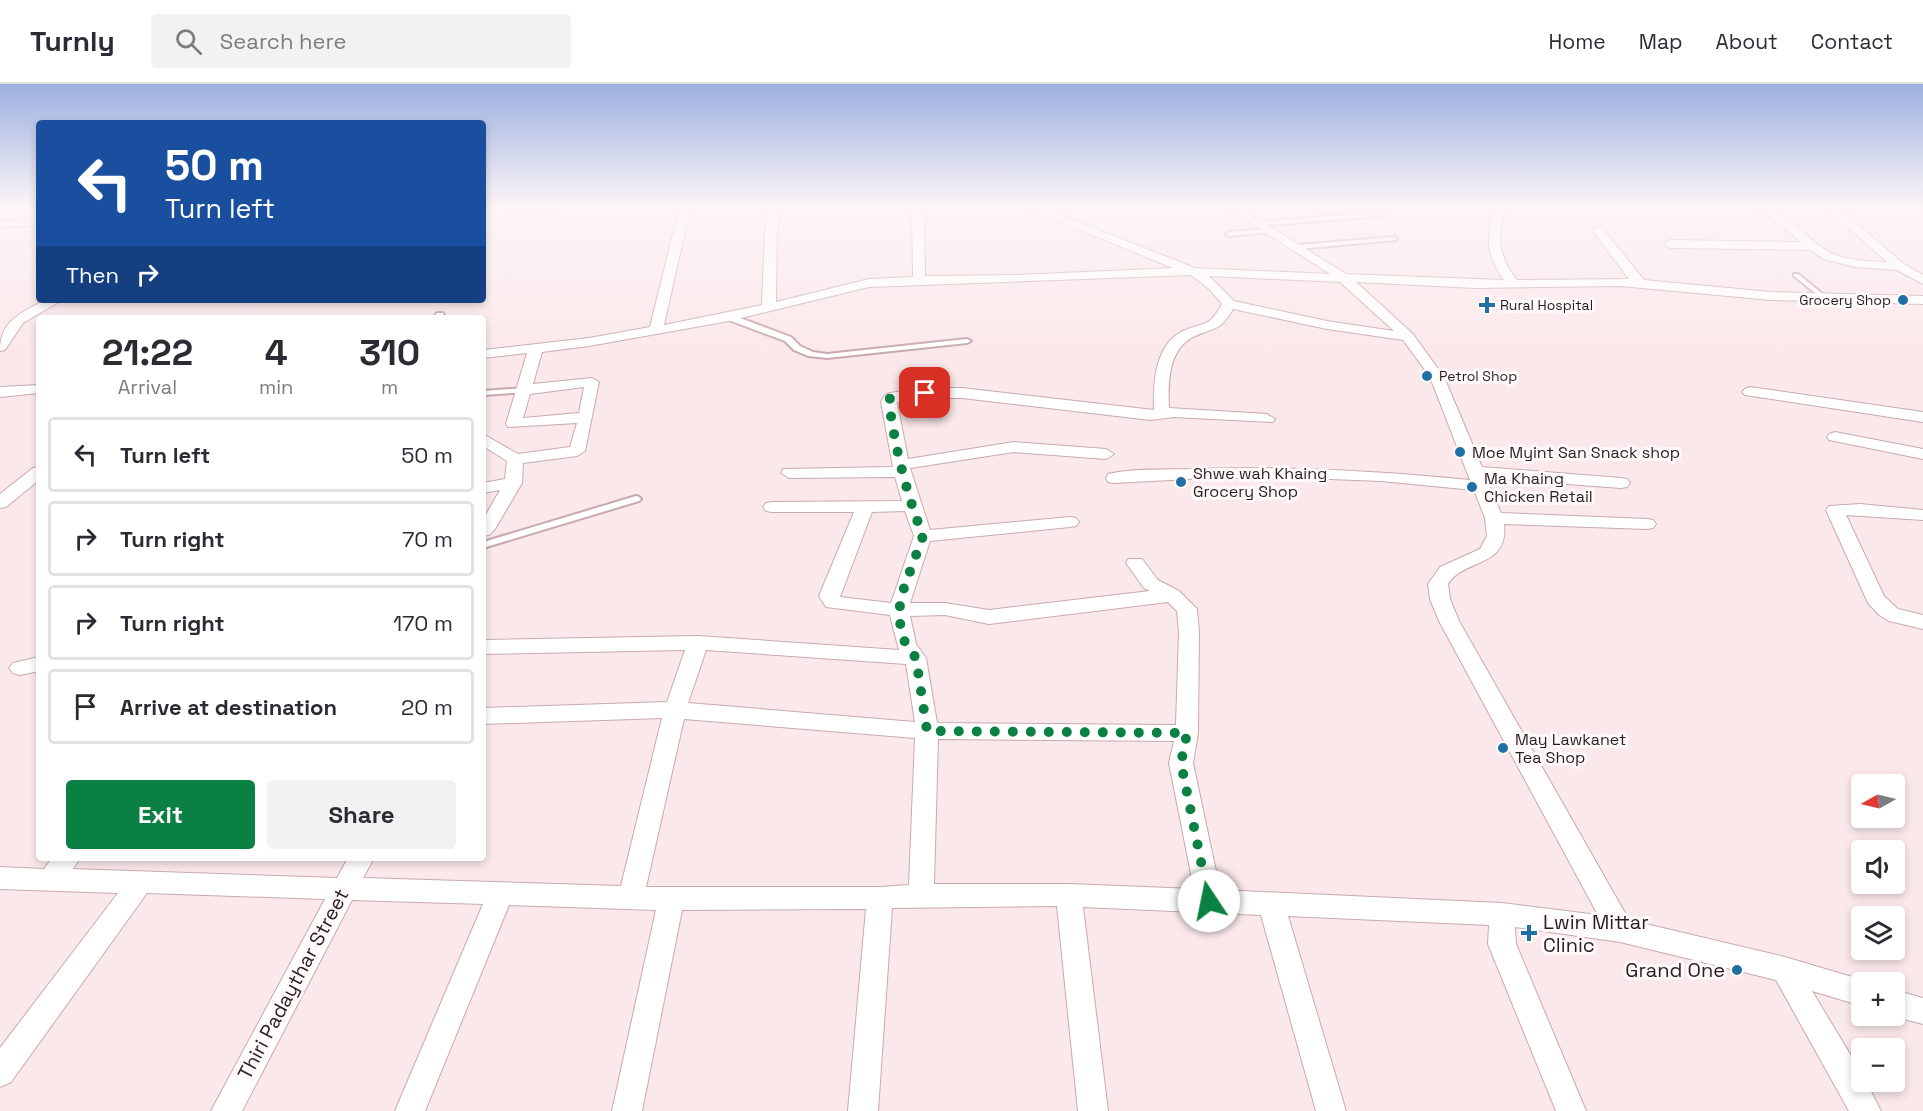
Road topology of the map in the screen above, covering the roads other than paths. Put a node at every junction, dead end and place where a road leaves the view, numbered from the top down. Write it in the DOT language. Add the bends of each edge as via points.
graph roads {
  1 [pos="673,257"];
  2 [pos="770,257"];
  3 [pos="919,257"];
  4 [pos="1156,257"];
  5 [pos="1312,257"];
  6 [pos="1496,257"];
  7 [pos="1619,257"];
  8 [pos="1830,257"];
  9 [pos="1888,257"];
  10 [pos="1900,267"];
  11 [pos="1195,272"];
  12 [pos="1796,275"];
  13 [pos="1343,278"];
  14 [pos="919,280"];
  15 [pos="1923,280"];
  16 [pos="1512,282"];
  17 [pos="1639,283"];
  18 [pos="1822,296"];
  19 [pos="1923,300"];
  20 [pos="49,303"];
  21 [pos="1228,304"];
  22 [pos="769,307"];
  23 [pos="729,317"];
  24 [pos="0,320"];
  25 [pos="18,320"];
  26 [pos="656,329"];
  27 [pos="1408,337"];
  28 [pos="967,341"];
  29 [pos="0,347"];
  30 [pos="536,348"];
  31 [pos="486,354"];
  32 [pos="36,389"];
  33 [pos="524,390"];
  34 [pos="0,392"];
  35 [pos="1750,392"];
  36 [pos="486,393"];
  37 [pos="1162,413"];
  38 [pos="586,417"];
  39 [pos="1267,419"];
  40 [pos="1921,420"];
  41 [pos="1835,437"];
  42 [pos="486,441"];
  43 [pos="1106,454"];
  44 [pos="1923,454"];
  45 [pos="515,459"];
  46 [pos="902,468"];
  47 [pos="789,473"];
  48 [pos="36,474"];
  49 [pos="1114,478"];
  50 [pos="1479,479"];
  51 [pos="513,483"];
  52 [pos="1620,483"];
  53 [pos="486,488"];
  54 [pos="636,499"];
  55 [pos="0,502"];
  56 [pos="865,506"];
  57 [pos="911,506"];
  58 [pos="772,507"];
  59 [pos="1923,515"];
  60 [pos="1494,518"];
  61 [pos="1070,522"];
  62 [pos="1647,524"];
  63 [pos="486,528"];
  64 [pos="923,536"];
  65 [pos="486,544"];
  66 [pos="1136,563"];
  67 [pos="1172,595"];
  68 [pos="899,610"];
  69 [pos="1923,622"];
  70 [pos="698,643"];
  71 [pos="486,647"];
  72 [pos="916,658"];
  73 [pos="675,710"];
  74 [pos="486,716"];
  75 [pos="927,731"];
  76 [pos="1187,733"];
  77 [pos="65,861"];
  78 [pos="359,861"];
  79 [pos="0,878"];
  80 [pos="50,880"];
  81 [pos="139,884"];
  82 [pos="345,887"];
  83 [pos="501,892"];
  84 [pos="921,895"];
  85 [pos="1068,896"];
  86 [pos="631,897"];
  87 [pos="880,898"];
  88 [pos="671,899"];
  89 [pos="1209,901"];
  90 [pos="1271,904"];
  91 [pos="1502,914"];
  92 [pos="1620,930"];
  93 [pos="1785,970"];
  94 [pos="1851,990"];
  95 [pos="1905,1006"];
  96 [pos="1923,1011"];
  97 [pos="0,1072"];
  98 [pos="226,1111"];
  99 [pos="410,1111"];
  100 [pos="627,1111"];
  101 [pos="863,1111"];
  102 [pos="1093,1111"];
  103 [pos="1331,1111"];
  104 [pos="1571,1111"];
  105 [pos="1866,1111"];
  1 -- 26 [label="street"];
  2 -- 22 [label="street"];
  3 -- 14 [label="street"];
  4 -- 11 [label="street"];
  5 -- 13 [label="street"];
  6 -- 16 [label="street"];
  7 -- 17 [label="street"];
  8 -- 10 [label="street"];
  9 -- 10 [label="street"];
  10 -- 15 [label="street"];
  11 -- 13 [label="street"];
  11 -- 14 [label="street"];
  11 -- 21 [label="street" via="1212,284"];
  12 -- 18 [label="lane"];
  13 -- 16 [label="street"];
  13 -- 27 [label="street"];
  14 -- 22 [label="street" via="868,283"];
  16 -- 17 [label="street"];
  17 -- 18 [label="street" via="1771,296"];
  18 -- 19 [label="street"];
  20 -- 25 [label="street"];
  21 -- 27 [label="street"];
  21 -- 37 [label="street" via="1216,324 1174,344 1160,388"];
  22 -- 23 [label="street"];
  23 -- 26 [label="street"];
  23 -- 28 [label="lane" via="788,339 811,354 826,356"];
  24 -- 25 [label="street"];
  25 -- 29 [label="street"];
  26 -- 30 [label="street"];
  27 -- 50 [label="street" via="1437,377"];
  30 -- 31 [label="street"];
  30 -- 33 [label="street"];
  32 -- 34 [label="street"];
  33 -- 36 [label="lane"];
  33 -- 38 [label="street" via="592,382"];
  33 -- 38 [label="street" via="514,424"];
  35 -- 40 [label="street"];
  37 -- 39 [label="street"];
  37 -- 46 [label="street" via="1121,412 962,393 905,394 890,398 889,402"];
  38 -- 45 [label="street" via="577,451"];
  41 -- 44 [label="street"];
  42 -- 45 [label="street"];
  43 -- 46 [label="street" via="991,448"];
  45 -- 51 [label="street"];
  46 -- 47 [label="street"];
  46 -- 57 [label="street"];
  48 -- 55 [label="street"];
  49 -- 50 [label="street" via="1272,471"];
  50 -- 52 [label="street"];
  50 -- 60 [label="street"];
  51 -- 53 [label="street"];
  51 -- 63 [label="street"];
  54 -- 65 [label="lane"];
  56 -- 57 [label="street"];
  56 -- 58 [label="street"];
  56 -- 68 [label="street" via="829,597 833,603"];
  57 -- 64 [label="street"];
  59 -- 69 [label="street" via="1835,510 1875,599 1894,617"];
  60 -- 62 [label="street"];
  60 -- 92 [label="street" via="1496,536 1487,553 1447,571 1438,584 1440,600"];
  61 -- 64 [label="street"];
  64 -- 68 [label="street"];
  66 -- 67 [label="street" via="1151,584"];
  67 -- 68 [label="street" via="989,617 945,609"];
  67 -- 76 [label="street" via="1187,609"];
  68 -- 72 [label="street" via="901,632"];
  70 -- 71 [label="street"];
  70 -- 72 [label="street"];
  70 -- 73 [label="street"];
  72 -- 75 [label="street"];
  73 -- 74 [label="street"];
  73 -- 75 [label="street"];
  73 -- 86 [label="street"];
  75 -- 76 [label="street"];
  75 -- 84 [label="street"];
  76 -- 89 [label="street" via="1181,763"];
  77 -- 80 [label="street"];
  78 -- 82 [label="street, Thiri Padaythar Street"];
  79 -- 80 [label="street"];
  80 -- 81 [label="street"];
  81 -- 82 [label="street"];
  81 -- 97 [label="street"];
  82 -- 83 [label="street"];
  82 -- 98 [label="street, Thiri Padaythar Street"];
  83 -- 86 [label="street"];
  83 -- 99 [label="street"];
  84 -- 85 [label="street"];
  84 -- 87 [label="street"];
  85 -- 89 [label="street"];
  85 -- 102 [label="street"];
  86 -- 88 [label="street"];
  87 -- 88 [label="street"];
  87 -- 101 [label="street"];
  88 -- 100 [label="street"];
  89 -- 90 [label="street"];
  90 -- 91 [label="street"];
  90 -- 103 [label="street"];
  91 -- 92 [label="street"];
  91 -- 104 [label="street" via="1502,944"];
  92 -- 93 [label="street"];
  93 -- 94 [label="street"];
  93 -- 105 [label="street"];
  95 -- 96 [label="street"];
}
